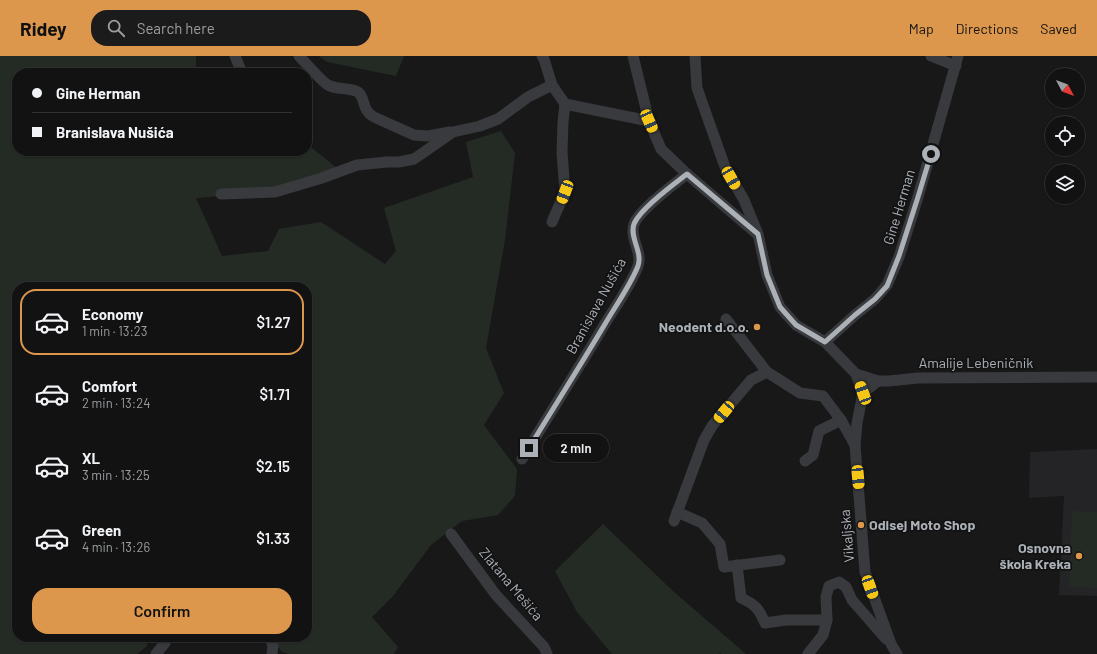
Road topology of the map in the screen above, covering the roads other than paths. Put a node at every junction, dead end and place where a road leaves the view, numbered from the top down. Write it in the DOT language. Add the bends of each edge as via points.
graph roads {
  1 [pos="235,56"];
  2 [pos="299,56"];
  3 [pos="542,56"];
  4 [pos="633,56"];
  5 [pos="695,56"];
  6 [pos="930,56"];
  7 [pos="957,61"];
  8 [pos="240,68"];
  9 [pos="311,68"];
  10 [pos="312,69"];
  11 [pos="552,85"];
  12 [pos="565,104"];
  13 [pos="649,121"];
  14 [pos="453,132"];
  15 [pos="687,174"];
  16 [pos="221,194"];
  17 [pos="552,222"];
  18 [pos="758,234"];
  19 [pos="726,319"];
  20 [pos="825,342"];
  21 [pos="767,372"];
  22 [pos="856,374"];
  23 [pos="1097,377"];
  24 [pos="878,381"];
  25 [pos="863,393"];
  26 [pos="841,420"];
  27 [pos="855,445"];
  28 [pos="522,459"];
  29 [pos="806,461"];
  30 [pos="451,534"];
  31 [pos="780,560"];
  32 [pos="737,566"];
  33 [pos="827,620"];
  34 [pos="165,642"];
  35 [pos="272,642"];
  36 [pos="891,644"];
  37 [pos="156,654"];
  38 [pos="272,654"];
  39 [pos="547,654"];
  40 [pos="808,654"];
  41 [pos="897,654"];
  1 -- 8 [label="street"];
  2 -- 9 [label="street"];
  3 -- 11 [label="street"];
  4 -- 13 [label="street"];
  5 -- 18 [label="street" via="697,88 716,142 725,167 744,200"];
  6 -- 7 [label="street"];
  7 -- 20 [label="street, Gine Herman" via="918,197 887,286"];
  10 -- 14 [label="street" via="327,85 357,92 362,96 364,107 369,114 414,135 428,136"];
  11 -- 12 [label="street"];
  11 -- 14 [label="street" via="528,97 498,119"];
  12 -- 13 [label="street"];
  12 -- 17 [label="street" via="562,122 565,192"];
  13 -- 15 [label="street" via="661,149"];
  14 -- 16 [label="street" via="414,159 357,165 276,192"];
  15 -- 18 [label="street"];
  15 -- 28 [label="street, Branislava Nušića" via="643,211 634,225 639,264"];
  18 -- 20 [label="street" via="767,275 780,307 796,325"];
  19 -- 21 [label="street, Vikaljska"];
  20 -- 22 [label="street"];
  21 -- 26 [label="street, Vikaljska" via="800,393 823,396"];
  21 -- 32 [label="street" via="751,380 712,426 704,440 675,517 702,523 720,544 724,567"];
  22 -- 24 [label="street, Amalije Lebeničnik"];
  22 -- 25 [label="street"];
  23 -- 24 [label="street, Amalije Lebeničnik" via="918,378"];
  24 -- 25 [label="street"];
  25 -- 27 [label="street, Vikaljska"];
  26 -- 27 [label="street, Vikaljska"];
  26 -- 29 [label="street" via="819,431 813,455"];
  27 -- 36 [label="street, Vikaljska" via="865,572"];
  30 -- 39 [label="street, Zlatana Mešića" via="496,595 544,646"];
  31 -- 32 [label="street"];
  32 -- 33 [label="street" via="741,598 752,602 765,623"];
  33 -- 36 [label="street, Vikaljska" via="826,597 829,586 839,582 846,587 852,600"];
  33 -- 40 [label="street, Vikaljska" via="823,635"];
  34 -- 37 [label="street"];
  35 -- 38 [label="street"];
  36 -- 41 [label="street, Vikaljska"];
}
